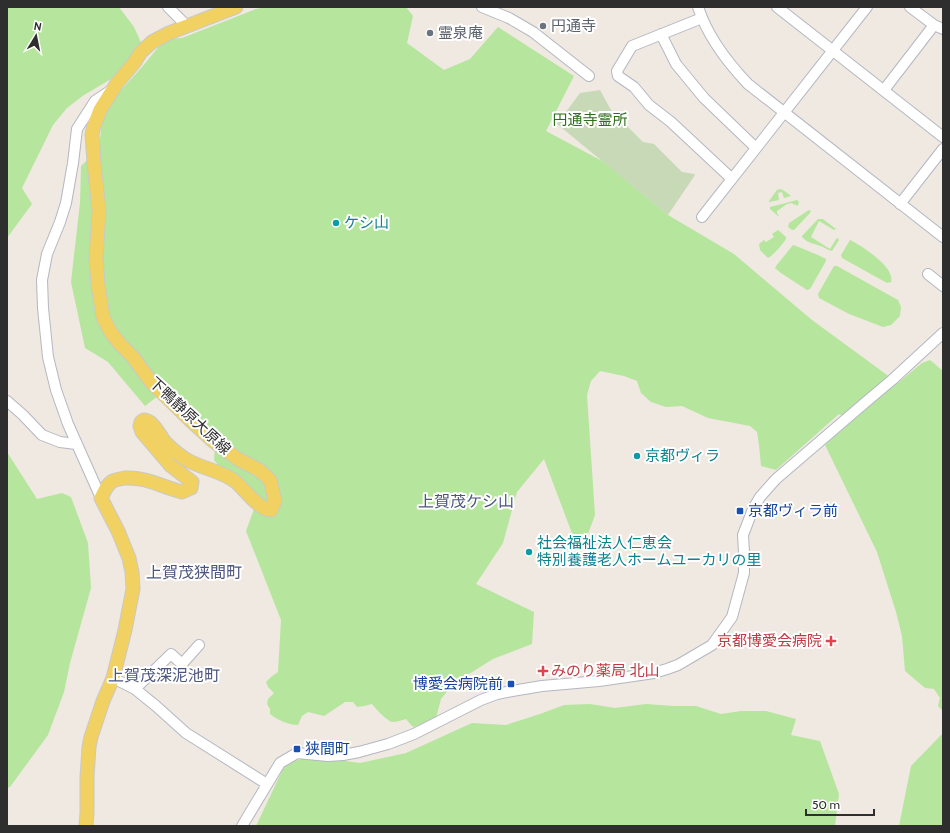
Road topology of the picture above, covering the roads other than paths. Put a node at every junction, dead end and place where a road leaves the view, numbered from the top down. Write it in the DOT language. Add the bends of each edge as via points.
graph roads {
  1 [pos="168,7"];
  2 [pos="236,7"];
  3 [pos="482,7"];
  4 [pos="698,7"];
  5 [pos="777,7"];
  6 [pos="867,7"];
  7 [pos="910,7"];
  8 [pos="702,18"];
  9 [pos="187,26"];
  10 [pos="938,27"];
  11 [pos="661,34"];
  12 [pos="832,51"];
  13 [pos="589,76"];
  14 [pos="113,89"];
  15 [pos="884,90"];
  16 [pos="784,113"];
  17 [pos="943,137"];
  18 [pos="756,148"];
  19 [pos="943,149"];
  20 [pos="732,179"];
  21 [pos="900,204"];
  22 [pos="702,217"];
  23 [pos="943,237"];
  24 [pos="928,274"];
  25 [pos="943,286"];
  26 [pos="943,333"];
  27 [pos="7,401"];
  28 [pos="76,444"];
  29 [pos="101,498"];
  30 [pos="199,645"];
  31 [pos="113,678"];
  32 [pos="135,689"];
  33 [pos="267,784"];
  34 [pos="86,826"];
  35 [pos="242,826"];
  1 -- 9 [label="street"];
  2 -- 9 [label="main road, 下鴨静原大原線"];
  3 -- 13 [label="street" via="509,18 533,32"];
  4 -- 8 [label="street"];
  5 -- 12 [label="street"];
  6 -- 12 [label="street"];
  7 -- 10 [label="street"];
  8 -- 11 [label="street"];
  8 -- 16 [label="street" via="734,69 748,84"];
  9 -- 14 [label="main road, 下鴨静原大原線" via="152,42 141,52"];
  10 -- 15 [label="street"];
  11 -- 18 [label="street" via="680,70 704,98"];
  11 -- 20 [label="street" via="632,46 617,71 618,76 634,87 649,105"];
  12 -- 15 [label="street"];
  12 -- 16 [label="street"];
  14 -- 28 [label="street" via="95,101 77,129 66,203 47,254 42,280 48,357 56,390"];
  14 -- 29 [label="main road, 下鴨静原大原線" via="97,117 92,134 99,210 96,258 103,317 110,331 151,382 213,442 259,470 270,480 275,501 271,510 267,510 229,477 189,461 164,440 148,420 141,422 142,432 170,465 192,482 191,488 182,492 149,480 122,479 112,481"];
  15 -- 17 [label="street"];
  16 -- 18 [label="street"];
  16 -- 21 [label="street"];
  18 -- 20 [label="street"];
  19 -- 21 [label="street"];
  20 -- 22 [label="street"];
  21 -- 23 [label="street"];
  24 -- 25 [label="street"];
  26 -- 33 [label="street" via="776,479 760,497 743,535 744,573 732,617 712,645 678,665 654,673 497,694 414,734 359,752 328,756 297,753 280,763"];
  27 -- 28 [label="street" via="42,435 60,442"];
  28 -- 29 [label="street"];
  29 -- 31 [label="main road" via="129,558 134,589"];
  30 -- 32 [label="street" via="182,664 171,654"];
  31 -- 32 [label="street"];
  31 -- 34 [label="main road" via="91,737"];
  32 -- 33 [label="street" via="186,733"];
  33 -- 35 [label="street"];
}
